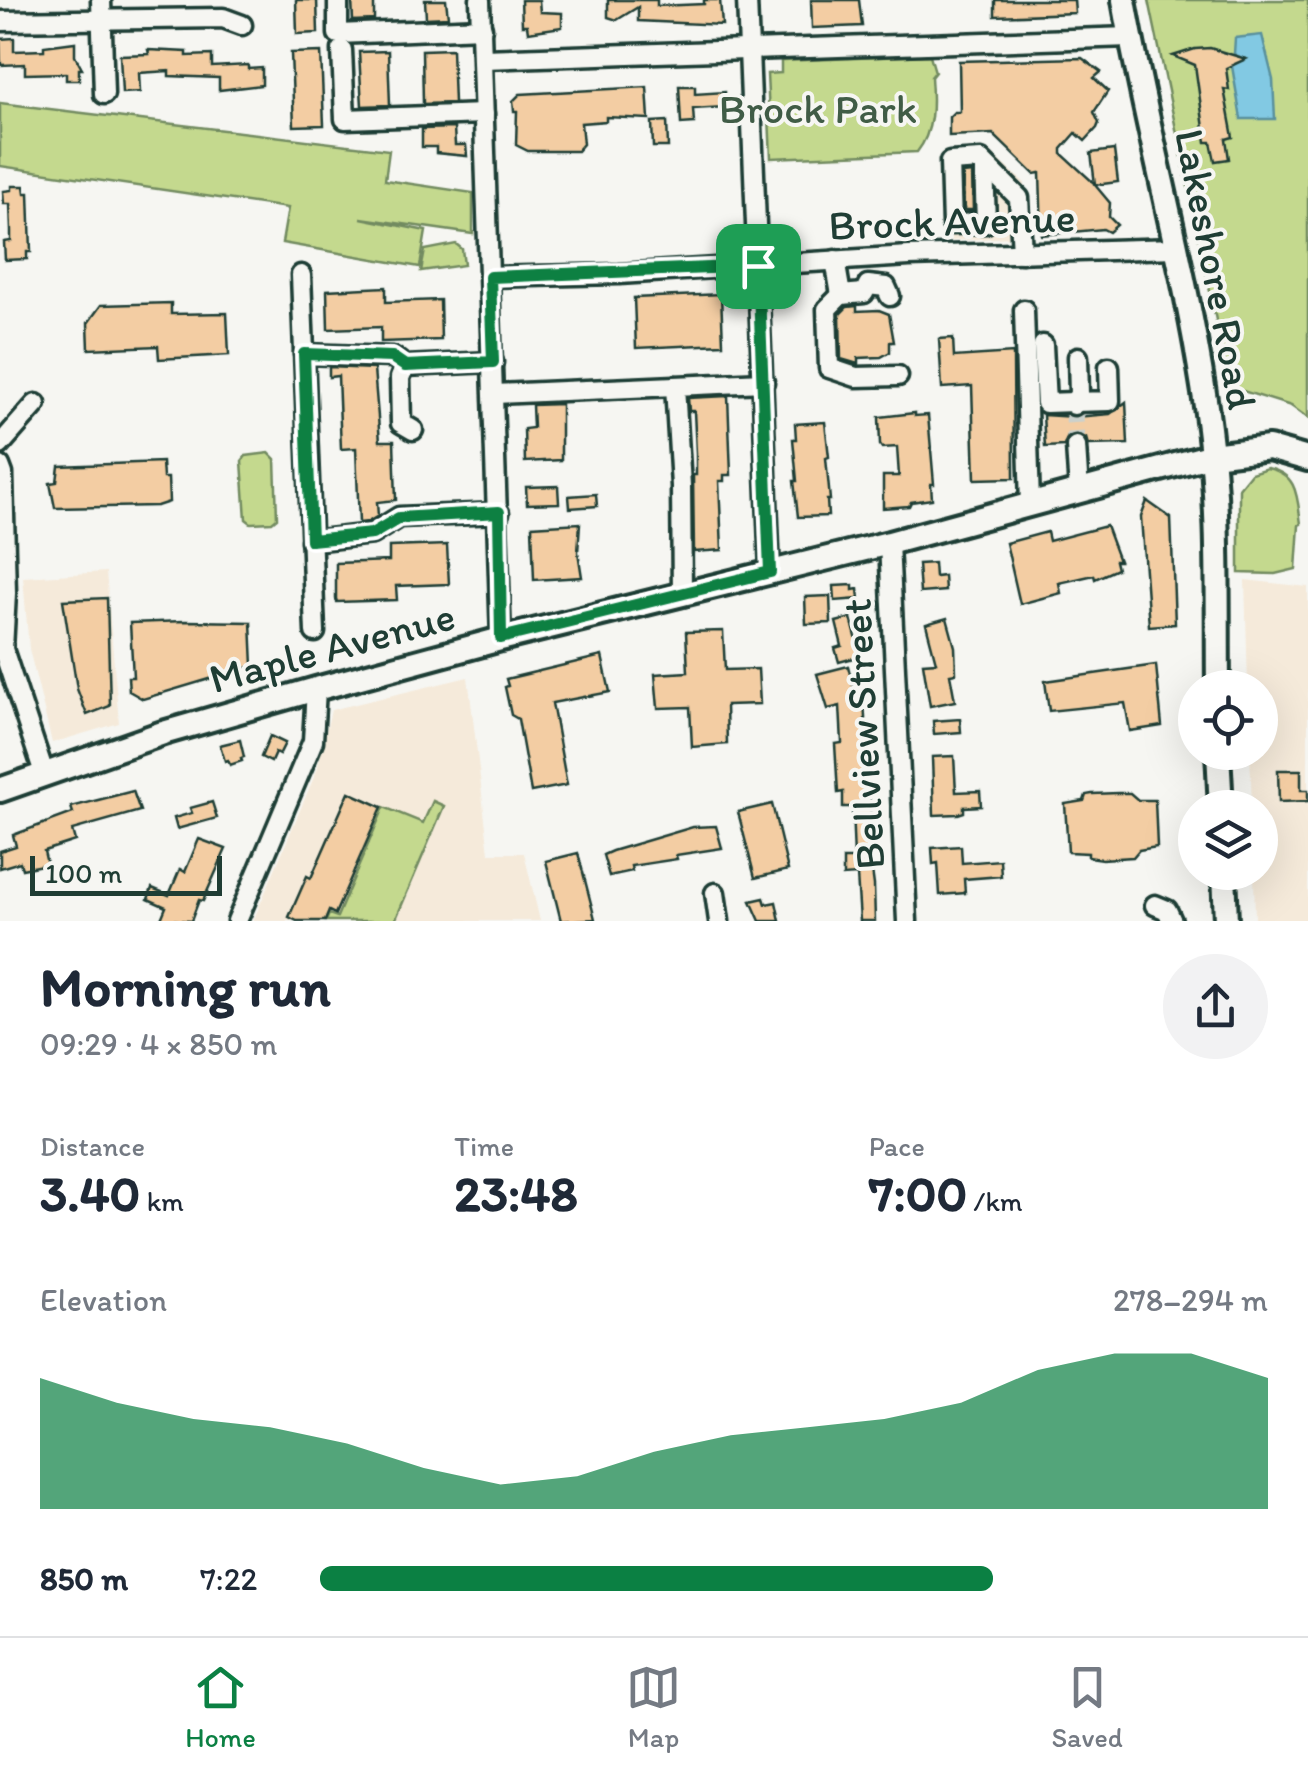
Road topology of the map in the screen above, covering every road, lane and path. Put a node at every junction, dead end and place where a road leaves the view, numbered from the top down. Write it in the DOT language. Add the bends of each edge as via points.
graph roads {
  1 [pos="338,0"];
  2 [pos="480,0"];
  3 [pos="747,0"];
  4 [pos="1124,0"];
  5 [pos="101,9"];
  6 [pos="0,22"];
  7 [pos="242,25"];
  8 [pos="482,28"];
  9 [pos="1130,37"];
  10 [pos="342,50"];
  11 [pos="749,51"];
  12 [pos="483,59"];
  13 [pos="104,94"];
  14 [pos="484,114"];
  15 [pos="984,164"];
  16 [pos="986,222"];
  17 [pos="1176,248"];
  18 [pos="1022,253"];
  19 [pos="987,254"];
  20 [pos="835,260"];
  21 [pos="758,266"];
  22 [pos="300,275"];
  23 [pos="490,277"];
  24 [pos="841,295"];
  25 [pos="890,296"];
  26 [pos="1024,310"];
  27 [pos="1043,345"];
  28 [pos="304,354"];
  29 [pos="1078,356"];
  30 [pos="493,362"];
  31 [pos="405,366"];
  32 [pos="1108,367"];
  33 [pos="898,376"];
  34 [pos="764,382"];
  35 [pos="675,386"];
  36 [pos="495,394"];
  37 [pos="1074,403"];
  38 [pos="36,404"];
  39 [pos="413,430"];
  40 [pos="0,445"];
  41 [pos="1076,446"];
  42 [pos="1212,456"];
  43 [pos="1308,459"];
  44 [pos="0,466"];
  45 [pos="1079,492"];
  46 [pos="1030,505"];
  47 [pos="499,512"];
  48 [pos="311,540"];
  49 [pos="889,544"];
  50 [pos="2,569"];
  51 [pos="770,572"];
  52 [pos="682,594"];
  53 [pos="314,632"];
  54 [pos="501,638"];
  55 [pos="1218,670"];
  56 [pos="316,689"];
  57 [pos="7,690"];
  58 [pos="44,773"];
  59 [pos="0,790"];
  60 [pos="1225,890"];
  61 [pos="716,892"];
  62 [pos="1155,906"];
  63 [pos="237,921"];
  64 [pos="719,921"];
  65 [pos="907,921"];
  66 [pos="1172,921"];
  67 [pos="1226,921"];
  1 -- 8 [label="street" via="338,34"];
  2 -- 8 [label="street"];
  3 -- 11 [label="street"];
  4 -- 9 [label="main road, Lakeshore Road"];
  5 -- 6 [label="street"];
  5 -- 7 [label="street"];
  5 -- 13 [label="street"];
  8 -- 12 [label="street"];
  9 -- 11 [label="street"];
  9 -- 17 [label="main road, Lakeshore Road"];
  10 -- 14 [label="street" via="345,119"];
  11 -- 12 [label="street"];
  11 -- 21 [label="street"];
  12 -- 14 [label="street"];
  14 -- 23 [label="street"];
  15 -- 16 [label="street"];
  15 -- 16 [label="street" via="950,162 952,224"];
  15 -- 18 [label="street" via="1019,198"];
  16 -- 19 [label="street"];
  17 -- 18 [label="street, Brock Avenue"];
  17 -- 42 [label="main road, Lakeshore Road"];
  18 -- 19 [label="street, Brock Avenue"];
  19 -- 20 [label="street, Brock Avenue"];
  20 -- 21 [label="street, Brock Avenue"];
  20 -- 24 [label="street"];
  21 -- 23 [label="street, Brock Avenue"];
  21 -- 34 [label="street"];
  22 -- 28 [label="street"];
  23 -- 30 [label="street"];
  24 -- 25 [label="street" via="864,293 868,285 886,287"];
  24 -- 33 [label="street" via="827,309 829,368 856,377"];
  26 -- 46 [label="street"];
  27 -- 37 [label="street" via="1046,403"];
  28 -- 31 [label="street" via="392,357"];
  28 -- 48 [label="street"];
  29 -- 37 [label="street" via="1080,394"];
  30 -- 31 [label="street"];
  30 -- 36 [label="street"];
  31 -- 39 [label="street" via="402,423"];
  32 -- 37 [label="street" via="1110,401"];
  34 -- 35 [label="street"];
  34 -- 51 [label="street"];
  35 -- 36 [label="street"];
  35 -- 52 [label="street"];
  36 -- 47 [label="street"];
  38 -- 40 [label="street"];
  41 -- 45 [label="street"];
  42 -- 43 [label="main road, Lakeshore Road" via="1268,448"];
  42 -- 45 [label="main road, Maple Avenue"];
  42 -- 55 [label="main road"];
  44 -- 50 [label="street"];
  45 -- 46 [label="main road, Maple Avenue"];
  46 -- 49 [label="main road, Maple Avenue"];
  47 -- 48 [label="street" via="399,518 372,534"];
  47 -- 54 [label="street"];
  48 -- 53 [label="street"];
  49 -- 51 [label="main road, Maple Avenue"];
  49 -- 65 [label="street, Bellview Street"];
  50 -- 57 [label="street"];
  51 -- 52 [label="main road, Maple Avenue"];
  52 -- 54 [label="main road, Maple Avenue"];
  54 -- 56 [label="main road, Maple Avenue"];
  56 -- 58 [label="main road, Maple Avenue"];
  56 -- 63 [label="street" via="313,741"];
  57 -- 58 [label="street"];
  58 -- 59 [label="main road, Maple Avenue"];
  60 -- 67 [label="main road"];
  61 -- 64 [label="street"];
  62 -- 66 [label="street"];
}
